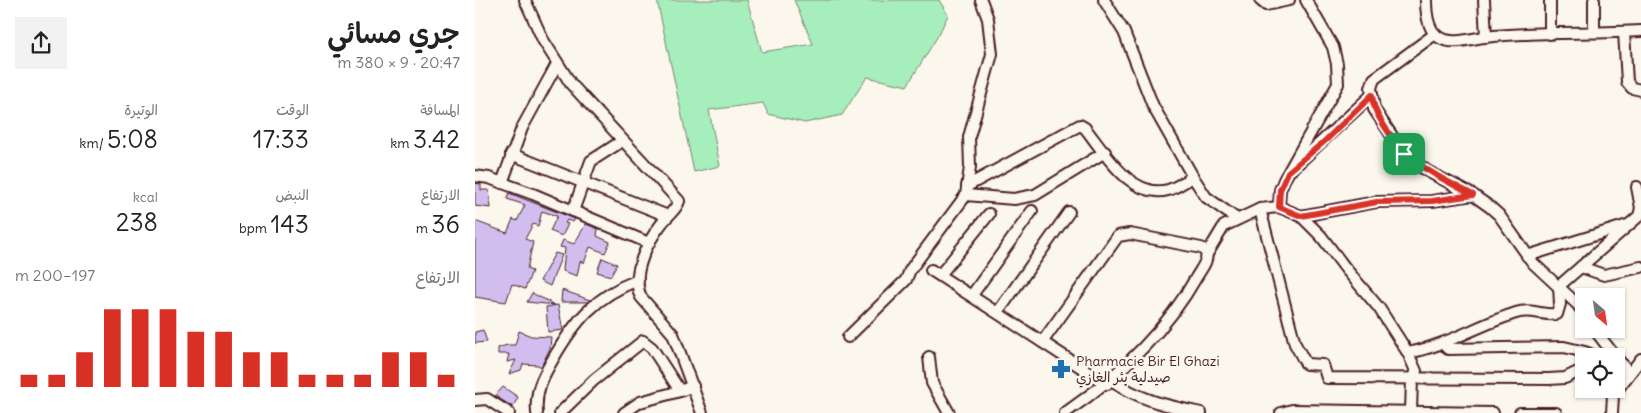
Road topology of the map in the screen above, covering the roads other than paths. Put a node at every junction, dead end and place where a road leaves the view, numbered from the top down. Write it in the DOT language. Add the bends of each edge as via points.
graph roads {
  1 [pos="525,0"];
  2 [pos="981,0"];
  3 [pos="1104,0"];
  4 [pos="1260,0"];
  5 [pos="1289,0"];
  6 [pos="1306,0"];
  7 [pos="1425,0"];
  8 [pos="1484,0"];
  9 [pos="1550,0"];
  10 [pos="1594,0"];
  11 [pos="1641,31"];
  12 [pos="1594,32"];
  13 [pos="1625,32"];
  14 [pos="1435,34"];
  15 [pos="1550,34"];
  16 [pos="1486,37"];
  17 [pos="557,64"];
  18 [pos="1641,90"];
  19 [pos="1372,95"];
  20 [pos="623,141"];
  21 [pos="1105,152"];
  22 [pos="511,154"];
  23 [pos="1288,172"];
  24 [pos="475,176"];
  25 [pos="1193,177"];
  26 [pos="502,183"];
  27 [pos="584,183"];
  28 [pos="1637,187"];
  29 [pos="966,191"];
  30 [pos="1473,195"];
  31 [pos="1279,207"];
  32 [pos="1260,209"];
  33 [pos="573,211"];
  34 [pos="1032,211"];
  35 [pos="1069,212"];
  36 [pos="989,214"];
  37 [pos="668,216"];
  38 [pos="1301,216"];
  39 [pos="1237,219"];
  40 [pos="1631,224"];
  41 [pos="649,243"];
  42 [pos="1207,254"];
  43 [pos="1527,256"];
  44 [pos="1581,267"];
  45 [pos="1641,267"];
  46 [pos="638,280"];
  47 [pos="1559,286"];
  48 [pos="972,295"];
  49 [pos="1575,303"];
  50 [pos="998,312"];
  51 [pos="848,337"];
  52 [pos="1601,338"];
  53 [pos="1043,341"];
  54 [pos="1605,343"];
  55 [pos="1443,344"];
  56 [pos="1601,348"];
  57 [pos="1609,348"];
  58 [pos="1575,350"];
  59 [pos="1408,353"];
  60 [pos="929,357"];
  61 [pos="1641,359"];
  62 [pos="1625,369"];
  63 [pos="1575,373"];
  64 [pos="1627,375"];
  65 [pos="1412,380"];
  66 [pos="1109,382"];
  67 [pos="693,386"];
  68 [pos="680,391"];
  69 [pos="475,400"];
  70 [pos="1416,412"];
  71 [pos="509,413"];
  72 [pos="537,413"];
  73 [pos="560,413"];
  74 [pos="624,413"];
  75 [pos="701,413"];
  76 [pos="949,413"];
  77 [pos="1065,413"];
  78 [pos="1201,413"];
  79 [pos="1281,413"];
  80 [pos="1493,413"];
  81 [pos="1520,413"];
  82 [pos="1556,413"];
  83 [pos="1612,413"];
  1 -- 17 [label="street"];
  2 -- 29 [label="street" via="988,19 992,54 969,137 970,167"];
  3 -- 25 [label="street" via="1124,32 1153,106"];
  4 -- 5 [label="street" via="1266,5"];
  6 -- 23 [label="street" via="1333,47 1337,84"];
  7 -- 14 [label="street" via="1428,20"];
  8 -- 16 [label="street"];
  9 -- 15 [label="street"];
  10 -- 12 [label="street"];
  11 -- 13 [label="street"];
  12 -- 13 [label="street"];
  12 -- 15 [label="street"];
  13 -- 18 [label="street" via="1627,82 1632,88"];
  14 -- 16 [label="street" via="1447,41"];
  14 -- 19 [label="street" via="1377,75 1371,84"];
  15 -- 16 [label="street"];
  17 -- 20 [label="street"];
  17 -- 22 [label="street"];
  19 -- 23 [label="street"];
  19 -- 30 [label="street" via="1377,114 1404,154 1427,171"];
  20 -- 27 [label="street" via="591,161"];
  20 -- 37 [label="street" via="679,200"];
  21 -- 25 [label="street" via="1135,184 1151,190 1168,190"];
  21 -- 29 [label="street" via="1035,194 1013,199"];
  21 -- 29 [label="street" via="1085,128 1075,126"];
  22 -- 26 [label="street"];
  22 -- 27 [label="street"];
  23 -- 31 [label="street" via="1280,190"];
  24 -- 26 [label="street"];
  25 -- 39 [label="street" via="1206,197"];
  26 -- 33 [label="street"];
  27 -- 33 [label="street"];
  27 -- 37 [label="street"];
  28 -- 40 [label="street" via="1641,208 1639,216"];
  29 -- 51 [label="street" via="906,280"];
  30 -- 38 [label="street" via="1432,201 1377,202"];
  30 -- 43 [label="street" via="1499,215"];
  31 -- 32 [label="street"];
  31 -- 38 [label="street"];
  32 -- 39 [label="street"];
  32 -- 65 [label="street" via="1295,344 1306,364 1322,364 1329,379"];
  33 -- 41 [label="street"];
  34 -- 48 [label="street"];
  35 -- 50 [label="street"];
  36 -- 48 [label="street" via="935,272"];
  37 -- 41 [label="street"];
  38 -- 59 [label="street" via="1371,297"];
  39 -- 42 [label="street" via="1224,226"];
  40 -- 43 [label="street"];
  40 -- 44 [label="street"];
  41 -- 46 [label="street"];
  42 -- 53 [label="street" via="1204,249 1130,234 1118,236"];
  42 -- 66 [label="street" via="1175,311 1132,362"];
  43 -- 47 [label="street"];
  44 -- 45 [label="street" via="1604,275"];
  44 -- 47 [label="street"];
  46 -- 67 [label="street" via="641,297 673,334"];
  46 -- 72 [label="street" via="604,297 570,330 539,385 535,400"];
  47 -- 49 [label="street"];
  47 -- 55 [label="street" via="1557,314 1516,313"];
  48 -- 50 [label="street"];
  50 -- 53 [label="street"];
  52 -- 54 [label="street"];
  53 -- 66 [label="street"];
  54 -- 56 [label="street"];
  54 -- 57 [label="street"];
  55 -- 58 [label="street" via="1448,349"];
  55 -- 59 [label="street"];
  59 -- 65 [label="street" via="1415,371"];
  60 -- 76 [label="street" via="932,383"];
  61 -- 64 [label="street"];
  62 -- 64 [label="street"];
  63 -- 65 [label="street" via="1559,379"];
  64 -- 83 [label="street" via="1613,395"];
  65 -- 70 [label="street"];
  66 -- 77 [label="street"];
  66 -- 78 [label="street" via="1161,404"];
  67 -- 68 [label="street"];
  67 -- 75 [label="street"];
  68 -- 73 [label="street" via="652,348 643,341 594,380"];
  68 -- 74 [label="street" via="639,402"];
  69 -- 71 [label="street" via="487,399"];
  70 -- 79 [label="street" via="1292,410"];
  70 -- 80 [label="street"];
  81 -- 82 [label="street"];
}
